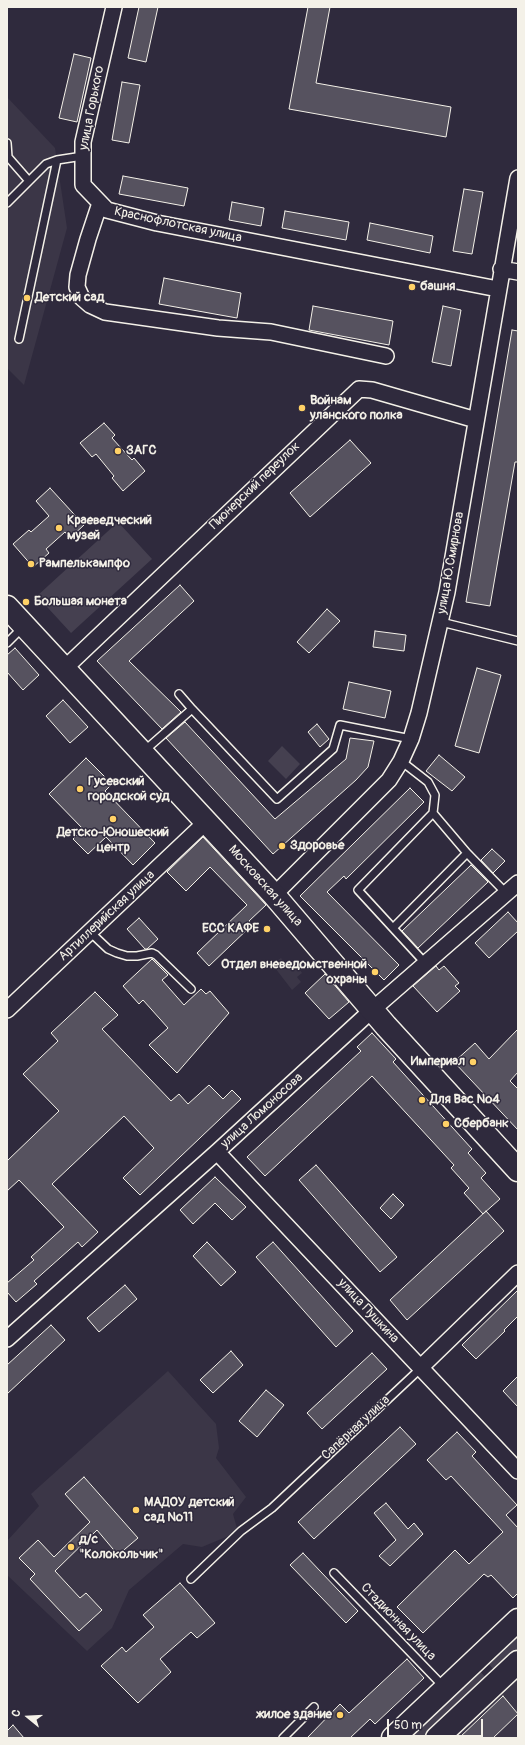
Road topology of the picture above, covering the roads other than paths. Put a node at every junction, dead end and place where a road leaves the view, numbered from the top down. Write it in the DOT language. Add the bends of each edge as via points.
graph roads {
  1 [pos="114,7"];
  2 [pos="7,143"];
  3 [pos="83,156"];
  4 [pos="57,160"];
  5 [pos="518,178"];
  6 [pos="29,181"];
  7 [pos="7,203"];
  8 [pos="100,203"];
  9 [pos="501,269"];
  10 [pos="518,272"];
  11 [pos="498,289"];
  12 [pos="19,339"];
  13 [pos="386,356"];
  14 [pos="476,420"];
  15 [pos="7,607"];
  16 [pos="441,622"];
  17 [pos="24,625"];
  18 [pos="518,641"];
  19 [pos="7,643"];
  20 [pos="64,669"];
  21 [pos="179,694"];
  22 [pos="192,709"];
  23 [pos="411,739"];
  24 [pos="142,753"];
  25 [pos="401,762"];
  26 [pos="434,813"];
  27 [pos="206,822"];
  28 [pos="468,853"];
  29 [pos="518,883"];
  30 [pos="506,893"];
  31 [pos="274,895"];
  32 [pos="393,928"];
  33 [pos="90,932"];
  34 [pos="426,964"];
  35 [pos="191,989"];
  36 [pos="7,1010"];
  37 [pos="372,1010"];
  38 [pos="217,1152"];
  39 [pos="518,1170"];
  40 [pos="518,1273"];
  41 [pos="7,1339"];
  42 [pos="421,1367"];
  43 [pos="518,1471"];
  44 [pos="334,1573"];
  45 [pos="191,1579"];
  46 [pos="518,1620"];
  47 [pos="518,1662"];
  48 [pos="446,1688"];
  49 [pos="314,1707"];
  50 [pos="283,1738"];
  51 [pos="393,1738"];
  52 [pos="438,1738"];
  1 -- 3 [label="street, улица Горького" via="90,108 83,142"];
  2 -- 6 [label="lane" via="8,157"];
  3 -- 4 [label="lane"];
  3 -- 8 [label="street, улица Горького" via="83,185"];
  4 -- 6 [label="lane" via="46,164"];
  4 -- 12 [label="lane"];
  5 -- 9 [label="street, улица Ю.Смирнова"];
  6 -- 7 [label="lane"];
  8 -- 11 [label="street, Краснофлотская улица" via="107,210 157,223"];
  8 -- 13 [label="street, Краснофлотская улица" via="78,275 77,287 82,298 90,305 105,312 218,328 271,332"];
  9 -- 10 [label="street"];
  9 -- 11 [label="street, улица Ю.Смирнова"];
  11 -- 14 [label="street, улица Ю.Смирнова"];
  14 -- 16 [label="street, улица Ю.Смирнова"];
  14 -- 20 [label="street, Пионерский переулок" via="372,390 359,389"];
  15 -- 17 [label="main road, Московская улица"];
  16 -- 18 [label="lane"];
  16 -- 23 [label="street, улица Ю.Смирнова"];
  17 -- 19 [label="lane"];
  17 -- 20 [label="main road, Московская улица"];
  20 -- 24 [label="main road, Московская улица"];
  21 -- 22 [label="lane"];
  22 -- 23 [label="lane" via="277,799 333,749 340,725"];
  22 -- 24 [label="lane"];
  23 -- 25 [label="street, улица Ю.Смирнова"];
  24 -- 27 [label="main road, Московская улица"];
  25 -- 26 [label="lane" via="428,782 435,795"];
  25 -- 31 [label="street, улица Ю.Смирнова" via="389,780"];
  26 -- 28 [label="lane"];
  26 -- 32 [label="lane" via="358,890"];
  27 -- 31 [label="main road, Московская улица"];
  27 -- 33 [label="street, Артиллерийская улица"];
  28 -- 30 [label="lane"];
  28 -- 32 [label="lane"];
  29 -- 30 [label="street, улица Ломоносова"];
  30 -- 34 [label="street, улица Ломоносова"];
  31 -- 37 [label="main road, Московская улица"];
  32 -- 34 [label="lane"];
  33 -- 35 [label="lane" via="108,949 117,953 127,956 152,953 156,955"];
  33 -- 36 [label="street, Артиллерийская улица"];
  34 -- 37 [label="street, улица Ломоносова"];
  37 -- 38 [label="street, улица Ломоносова"];
  37 -- 39 [label="main road, Московская улица"];
  38 -- 41 [label="street, улица Ломоносова"];
  38 -- 42 [label="street, улица Пушкина"];
  40 -- 42 [label="street, Сапёрная улица"];
  42 -- 43 [label="street, улица Пушкина"];
  42 -- 45 [label="lane, Сапёрная улица" via="272,1508 241,1532"];
  44 -- 48 [label="lane, Стадионная улица"];
  46 -- 48 [label="main road"];
  47 -- 52 [label="main road"];
  48 -- 51 [label="main road"];
  49 -- 50 [label="lane"];
}
